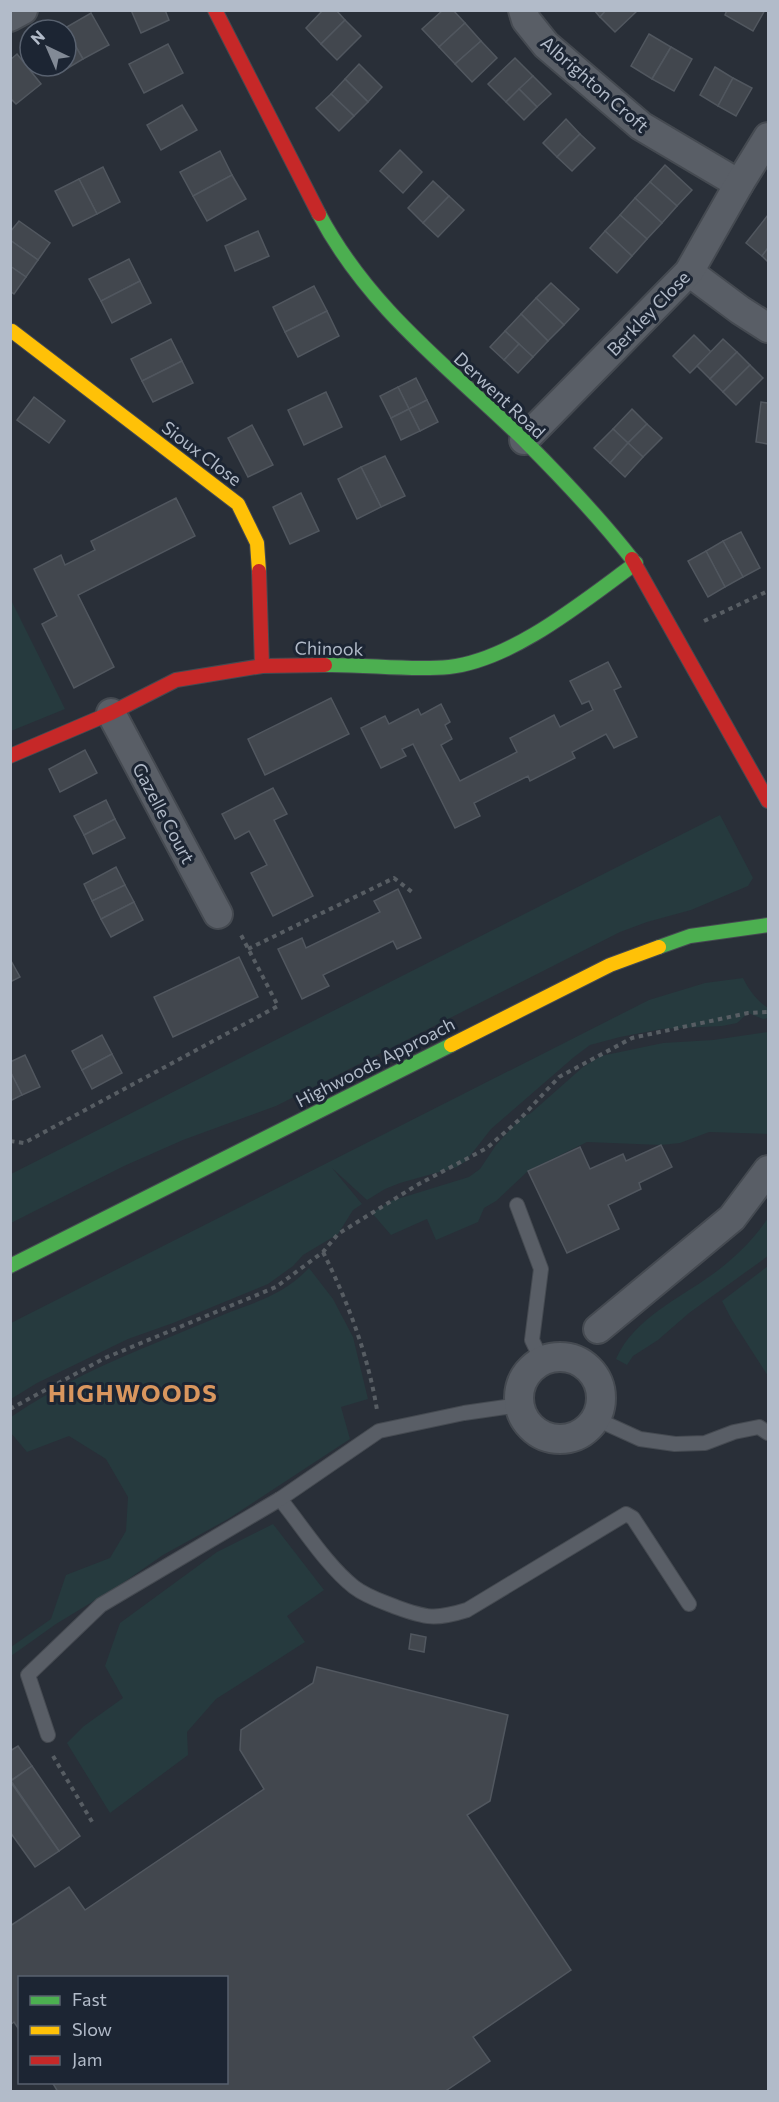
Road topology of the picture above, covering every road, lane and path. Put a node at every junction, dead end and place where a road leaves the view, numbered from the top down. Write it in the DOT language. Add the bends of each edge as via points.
graph roads {
  1 [pos="23,10"];
  2 [pos="215,10"];
  3 [pos="523,10"];
  4 [pos="10,17"];
  5 [pos="768,137"];
  6 [pos="739,184"];
  7 [pos="689,272"];
  8 [pos="768,328"];
  9 [pos="12,331"];
  10 [pos="524,440"];
  11 [pos="636,563"];
  12 [pos="768,591"];
  13 [pos="676,633"];
  14 [pos="262,666"];
  15 [pos="111,713"];
  16 [pos="10,756"];
  17 [pos="768,801"];
  18 [pos="412,892"];
  19 [pos="218,914"];
  20 [pos="768,924"];
  21 [pos="248,949"];
  22 [pos="768,1012"];
  23 [pos="10,1141"];
  24 [pos="768,1170"];
  25 [pos="517,1205"];
  26 [pos="323,1252"];
  27 [pos="10,1266"];
  28 [pos="598,1329"];
  29 [pos="547,1359"];
  30 [pos="587,1366"];
  31 [pos="519,1405"];
  32 [pos="10,1409"];
  33 [pos="378,1412"];
  34 [pos="596,1419"];
  35 [pos="768,1433"];
  36 [pos="280,1499"];
  37 [pos="689,1604"];
  38 [pos="48,1735"];
  39 [pos="94,1825"];
  1 -- 4 [label="street"];
  2 -- 10 [label="street, Derwent Road" via="325,225 375,298"];
  3 -- 6 [label="street, Albrighton Croft" via="546,45 641,126"];
  5 -- 6 [label="street, Berkley Close"];
  6 -- 7 [label="street, Berkley Close"];
  7 -- 8 [label="street"];
  7 -- 10 [label="street, Berkley Close"];
  9 -- 14 [label="street, Sioux Close" via="238,504 257,543"];
  10 -- 11 [label="street, Derwent Road" via="602,521"];
  11 -- 13 [label="street, Derwent Road"];
  11 -- 14 [label="street, Chinook" via="552,624 487,659 450,667"];
  12 -- 13 [label="path"];
  13 -- 17 [label="street, Derwent Road"];
  14 -- 15 [label="street, Chinook" via="176,680"];
  15 -- 16 [label="street, Chinook"];
  15 -- 19 [label="street, Gazelle Court"];
  18 -- 21 [label="path" via="394,878"];
  19 -- 21 [label="path" via="233,921"];
  20 -- 27 [label="street, Highwoods Approach" via="690,936 610,965"];
  21 -- 23 [label="path" via="278,1006 24,1143"];
  22 -- 26 [label="path" via="632,1038 559,1077 487,1148 338,1234"];
  24 -- 28 [label="street" via="732,1218"];
  25 -- 29 [label="lane" via="541,1269 532,1340"];
  26 -- 32 [label="path" via="276,1287 105,1358"];
  26 -- 33 [label="path" via="359,1340"];
  28 -- 29 [label="street"];
  28 -- 30 [label="street" via="586,1352"];
  29 -- 30 [label="street" via="573,1358"];
  29 -- 31 [label="street" via="524,1378"];
  30 -- 34 [label="street" via="601,1389"];
  31 -- 34 [label="street" via="530,1425 556,1439 584,1432"];
  31 -- 36 [label="lane" via="379,1431"];
  34 -- 35 [label="lane" via="640,1439 675,1444 705,1443 759,1427"];
  36 -- 37 [label="lane" via="354,1587 369,1597 423,1617 467,1610 627,1514"];
  36 -- 38 [label="lane" via="101,1605 28,1675"];
  38 -- 39 [label="path" via="51,1753"];
}
